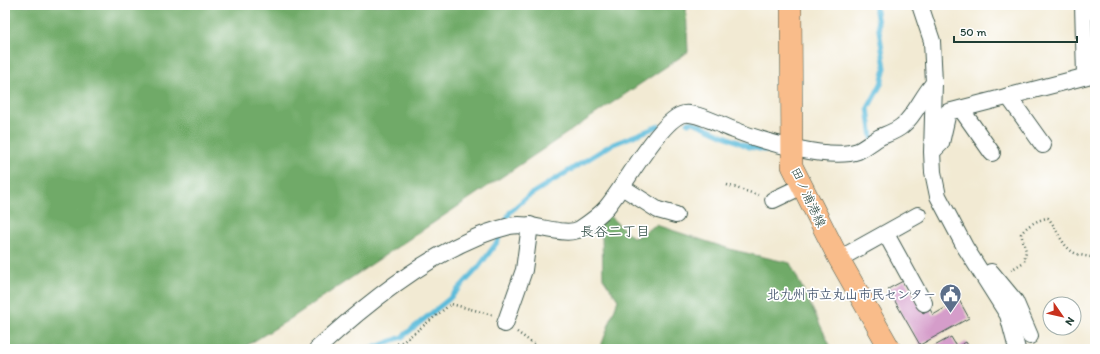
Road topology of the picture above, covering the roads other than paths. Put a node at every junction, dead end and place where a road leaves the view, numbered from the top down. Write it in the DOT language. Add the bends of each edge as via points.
graph roads {
  1 [pos="791,5"];
  2 [pos="920,5"];
  3 [pos="1083,5"];
  4 [pos="1090,75"];
  5 [pos="934,83"];
  6 [pos="1008,96"];
  7 [pos="961,109"];
  8 [pos="1043,145"];
  9 [pos="793,148"];
  10 [pos="932,152"];
  11 [pos="992,153"];
  12 [pos="622,187"];
  13 [pos="792,191"];
  14 [pos="773,200"];
  15 [pos="676,215"];
  16 [pos="918,215"];
  17 [pos="530,225"];
  18 [pos="886,234"];
  19 [pos="965,248"];
  20 [pos="839,259"];
  21 [pos="924,303"];
  22 [pos="506,322"];
  23 [pos="1030,336"];
  24 [pos="316,349"];
  25 [pos="890,349"];
  26 [pos="1017,349"];
  1 -- 9 [label="main road, 田ノ浦港線"];
  2 -- 5 [label="street" via="932,41"];
  3 -- 4 [label="street"];
  4 -- 6 [label="street"];
  5 -- 9 [label="street" via="924,93 912,116 902,127 872,141 858,151 838,153"];
  5 -- 10 [label="street"];
  6 -- 7 [label="street"];
  6 -- 8 [label="street"];
  7 -- 10 [label="street" via="948,112 941,143"];
  7 -- 11 [label="street"];
  9 -- 12 [label="street" via="684,114 652,141"];
  9 -- 20 [label="main road, 田ノ浦港線" via="792,166"];
  10 -- 19 [label="street" via="938,196"];
  12 -- 15 [label="street" via="658,210"];
  12 -- 17 [label="street" via="605,209 578,230 567,232"];
  13 -- 14 [label="street"];
  16 -- 18 [label="street"];
  17 -- 22 [label="street" via="524,270"];
  17 -- 24 [label="street" via="513,225 496,230 441,254 378,298"];
  18 -- 20 [label="street"];
  18 -- 21 [label="street"];
  19 -- 23 [label="street" via="970,246 1015,301"];
  19 -- 26 [label="street" via="1008,315"];
  20 -- 25 [label="main road, 田ノ浦港線"];
}
